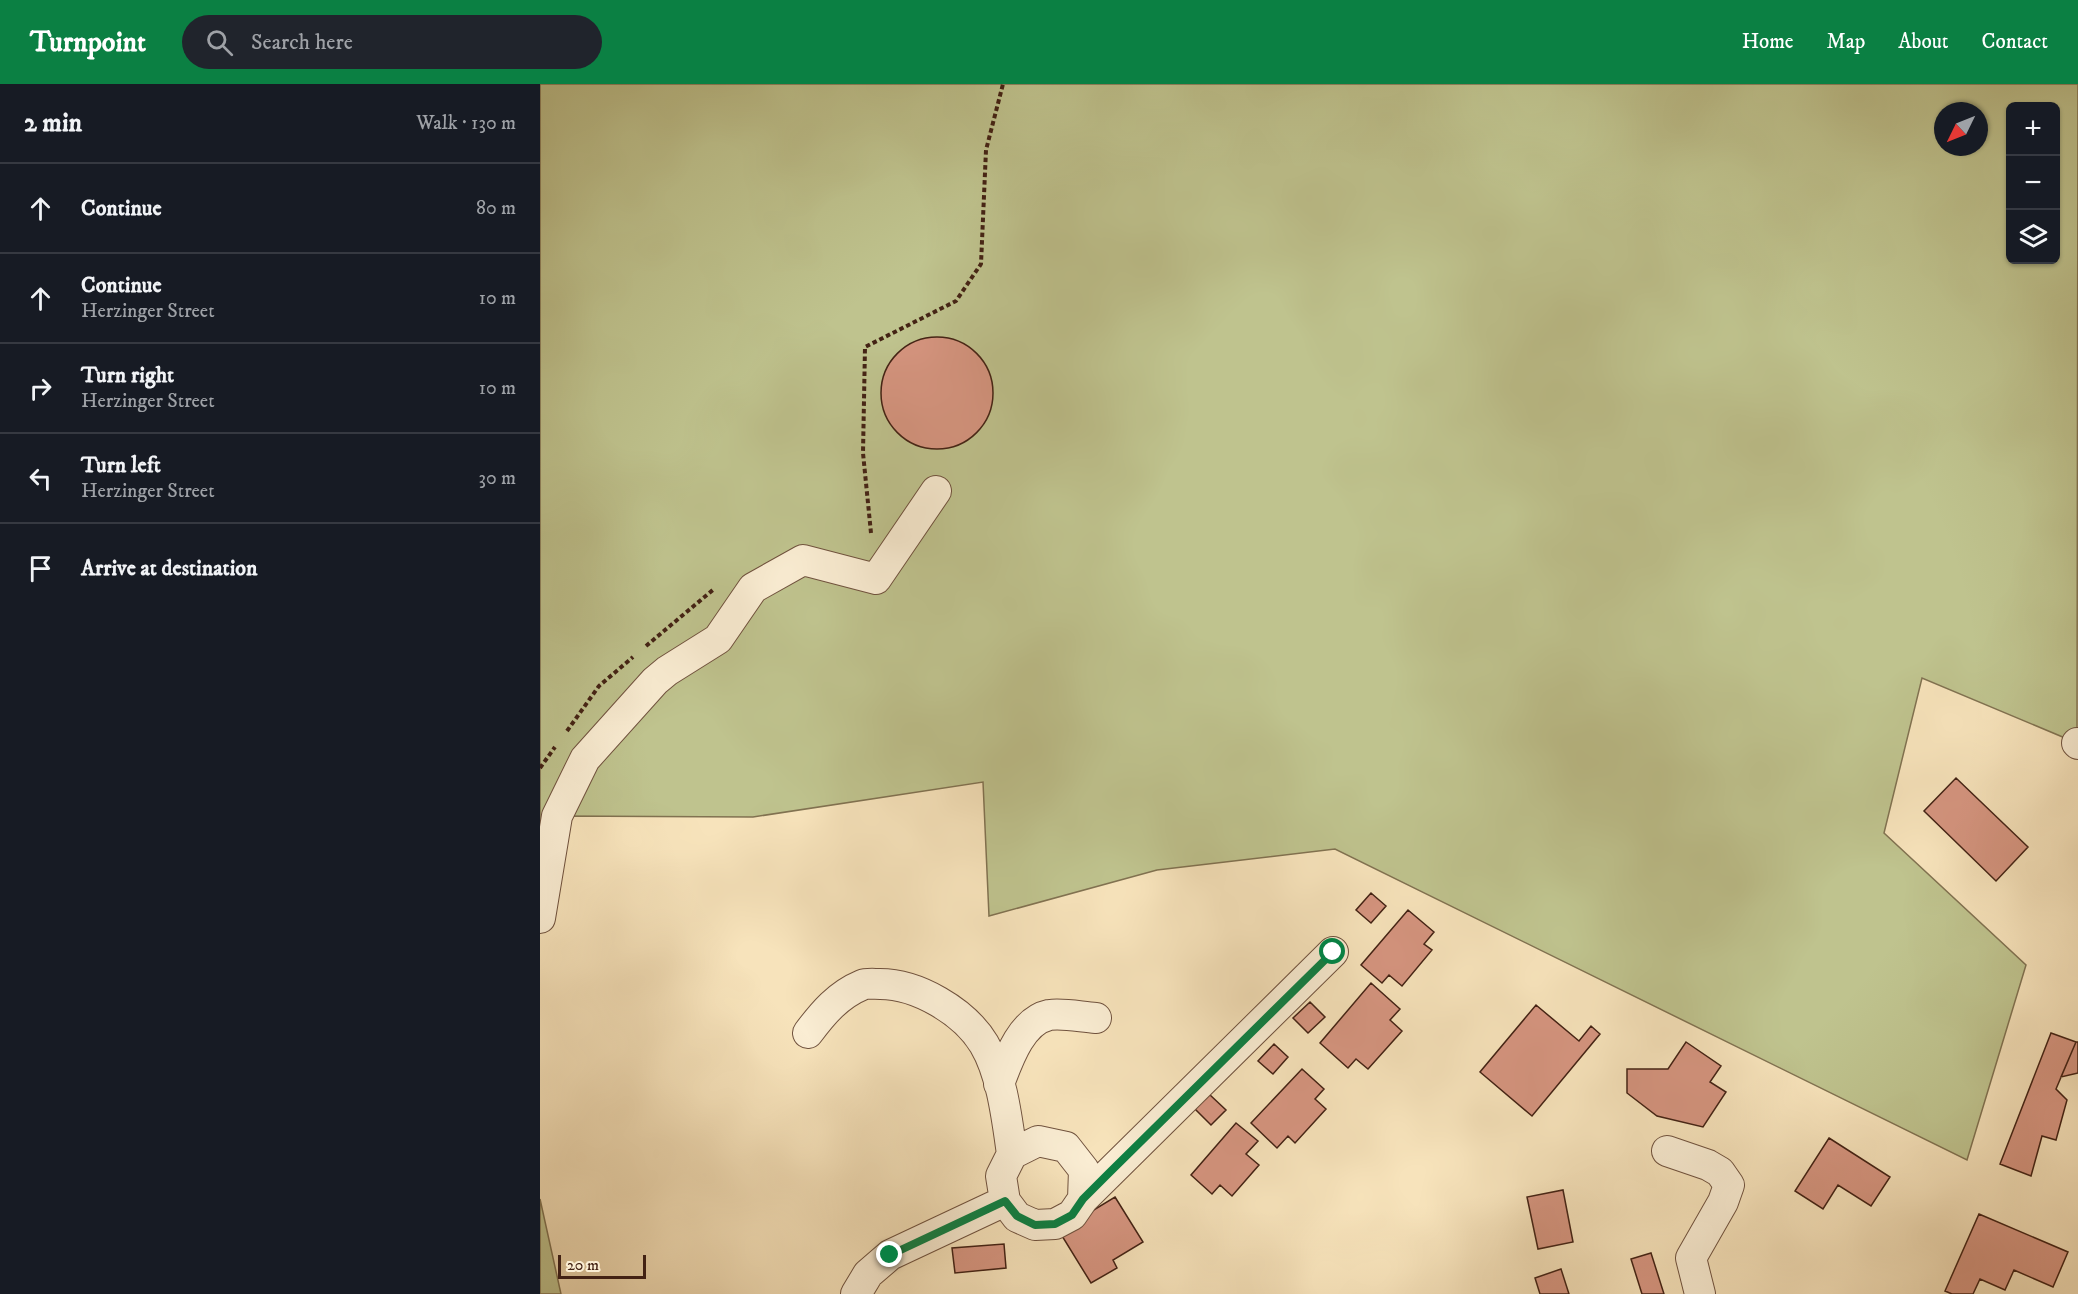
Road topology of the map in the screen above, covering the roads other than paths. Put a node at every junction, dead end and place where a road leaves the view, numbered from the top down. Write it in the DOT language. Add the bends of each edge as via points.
graph roads {
  1 [pos="936,491"];
  2 [pos="540,918"];
  3 [pos="1333,952"];
  4 [pos="1096,1018"];
  5 [pos="808,1033"];
  6 [pos="999,1084"];
  7 [pos="1667,1151"];
  8 [pos="1012,1154"];
  9 [pos="1083,1199"];
  10 [pos="1005,1201"];
  11 [pos="856,1294"];
  12 [pos="1700,1294"];
  1 -- 2 [label="street" via="876,579 803,560 753,588 718,639 667,670 641,696 585,759 556,816"];
  3 -- 9 [label="street"];
  4 -- 6 [label="street" via="1051,1015 1035,1022 1017,1043"];
  5 -- 6 [label="street" via="837,999 864,984 894,984 917,991 958,1016 984,1045"];
  6 -- 8 [label="street"];
  7 -- 12 [label="street" via="1714,1168 1729,1185 1691,1258"];
  8 -- 9 [label="street" via="1038,1141 1066,1147 1084,1170"];
  8 -- 10 [label="street" via="1001,1176"];
  9 -- 10 [label="street" via="1072,1215 1055,1224 1035,1225 1017,1216"];
  10 -- 11 [label="street" via="890,1255 868,1274"];
}
